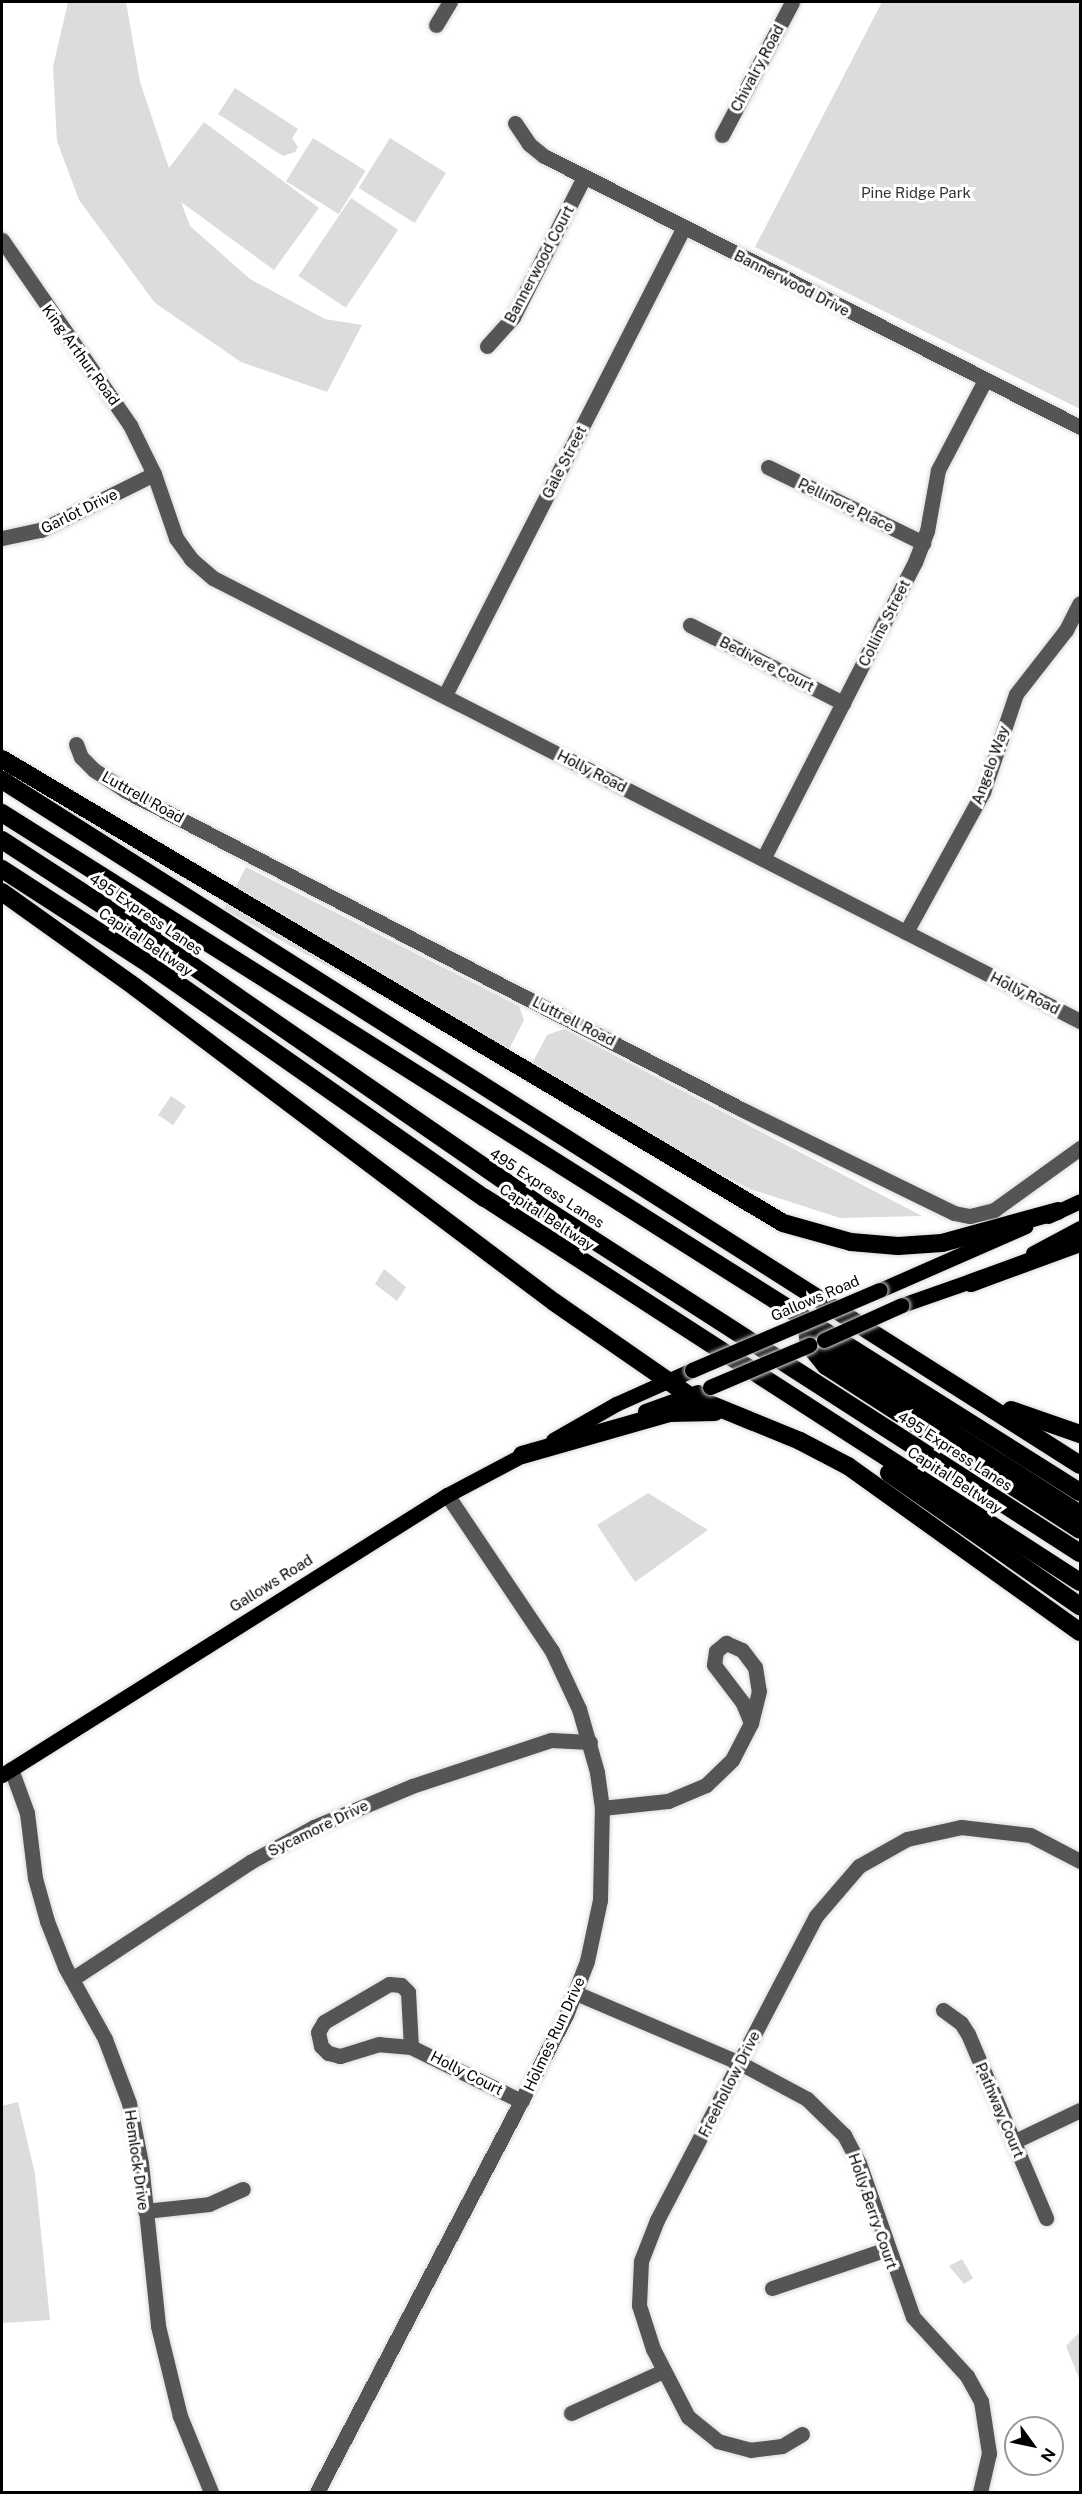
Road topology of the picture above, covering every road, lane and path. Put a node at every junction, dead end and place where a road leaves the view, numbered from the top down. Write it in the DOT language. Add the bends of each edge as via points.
graph roads {
  1 [pos="450,2"];
  2 [pos="792,2"];
  3 [pos="436,24"];
  4 [pos="515,123"];
  5 [pos="722,135"];
  6 [pos="584,177"];
  7 [pos="683,229"];
  8 [pos="2,240"];
  9 [pos="488,346"];
  10 [pos="985,380"];
  11 [pos="1080,427"];
  12 [pos="768,467"];
  13 [pos="154,474"];
  14 [pos="2,538"];
  15 [pos="923,543"];
  16 [pos="1080,603"];
  17 [pos="690,625"];
  18 [pos="445,695"];
  19 [pos="843,703"];
  20 [pos="76,744"];
  21 [pos="2,759"];
  22 [pos="2,780"];
  23 [pos="2,813"];
  24 [pos="2,840"];
  25 [pos="763,859"];
  26 [pos="2,869"];
  27 [pos="2,892"];
  28 [pos="906,932"];
  29 [pos="1080,1021"];
  30 [pos="1080,1148"];
  31 [pos="1080,1201"];
  32 [pos="1058,1211"];
  33 [pos="526,1225"];
  34 [pos="1080,1228"];
  35 [pos="1080,1243"];
  36 [pos="971,1282"];
  37 [pos="806,1322"];
  38 [pos="816,1342"];
  39 [pos="833,1364"];
  40 [pos="668,1380"];
  41 [pos="690,1396"];
  42 [pos="977,1397"];
  43 [pos="727,1413"];
  44 [pos="567,1434"];
  45 [pos="1080,1434"];
  46 [pos="522,1455"];
  47 [pos="1080,1464"];
  48 [pos="1080,1492"];
  49 [pos="447,1495"];
  50 [pos="1080,1514"];
  51 [pos="1080,1530"];
  52 [pos="1080,1553"];
  53 [pos="1080,1582"];
  54 [pos="1080,1606"];
  55 [pos="1080,1632"];
  56 [pos="751,1723"];
  57 [pos="590,1742"];
  58 [pos="6,1772"];
  59 [pos="602,1808"];
  60 [pos="1080,1861"];
  61 [pos="72,1979"];
  62 [pos="576,1994"];
  63 [pos="943,2010"];
  64 [pos="411,2047"];
  65 [pos="740,2063"];
  66 [pos="521,2101"];
  67 [pos="1080,2110"];
  68 [pos="1013,2142"];
  69 [pos="243,2188"];
  70 [pos="145,2211"];
  71 [pos="1046,2218"];
  72 [pos="887,2249"];
  73 [pos="772,2288"];
  74 [pos="663,2371"];
  75 [pos="571,2413"];
  76 [pos="802,2434"];
  77 [pos="211,2493"];
  78 [pos="317,2493"];
  79 [pos="980,2493"];
  1 -- 3 [label="street"];
  2 -- 5 [label="street, Chivalry Road"];
  4 -- 6 [label="street, Bannerwood Drive" via="543,156"];
  6 -- 7 [label="street, Bannerwood Drive"];
  6 -- 9 [label="street, Bannerwood Court" via="513,317"];
  7 -- 10 [label="street, Bannerwood Drive"];
  7 -- 18 [label="street, Gale Street"];
  8 -- 13 [label="street, King Arthur Road" via="130,425"];
  10 -- 11 [label="street, Bannerwood Drive"];
  10 -- 15 [label="street, Collins Street" via="938,470"];
  12 -- 15 [label="street, Pellinore Place"];
  13 -- 14 [label="street, Garlot Drive" via="41,530"];
  13 -- 18 [label="street, Holly Road" via="176,538 207,573"];
  15 -- 19 [label="street, Collins Street"];
  16 -- 28 [label="street, Angelo Way" via="1066,630 1016,694 983,792"];
  17 -- 19 [label="street, Bedivere Court"];
  18 -- 25 [label="street, Holly Road"];
  19 -- 25 [label="street, Collins Street"];
  20 -- 30 [label="street, Luttrell Road" via="81,757 94,770 126,791 741,1109 954,1212 970,1215 994,1210"];
  21 -- 32 [label="highway" via="783,1223 851,1242 898,1246 942,1243"];
  22 -- 42 [label="highway" via="414,1045 694,1216"];
  23 -- 48 [label="highway, 495 Express Lanes"];
  24 -- 52 [label="highway, 495 Express Lanes" via="145,933 536,1203"];
  25 -- 28 [label="street, Holly Road"];
  26 -- 33 [label="highway, Capital Beltway" via="148,964"];
  27 -- 40 [label="highway" via="554,1302"];
  28 -- 29 [label="street, Holly Road"];
  31 -- 32 [label="main road, Gallows Road"];
  32 -- 37 [label="main road, Gallows Road, bridge"];
  33 -- 53 [label="highway, Capital Beltway"];
  33 -- 54 [label="highway"];
  34 -- 36 [label="main road, Gallows Road"];
  35 -- 36 [label="highway"];
  36 -- 38 [label="main road, Gallows Road, bridge" via="902,1305"];
  37 -- 38 [label="highway"];
  37 -- 40 [label="main road, Gallows Road, bridge"];
  38 -- 39 [label="highway"];
  38 -- 41 [label="main road, Gallows Road, bridge"];
  39 -- 50 [label="highway"];
  39 -- 51 [label="highway"];
  40 -- 41 [label="highway"];
  40 -- 44 [label="main road, Gallows Road" via="616,1404"];
  41 -- 43 [label="highway"];
  41 -- 44 [label="main road, Gallows Road"];
  42 -- 45 [label="highway"];
  42 -- 47 [label="highway"];
  43 -- 46 [label="highway" via="669,1413"];
  43 -- 55 [label="highway" via="800,1441 848,1467"];
  44 -- 46 [label="main road, Gallows Road"];
  46 -- 49 [label="main road, Gallows Road"];
  49 -- 57 [label="street, Holmes Run Drive" via="552,1651"];
  49 -- 58 [label="main road, Gallows Road"];
  56 -- 56 [label="street" via="743,1703 714,1665 716,1651 726,1642 742,1650 755,1667 759,1691"];
  56 -- 59 [label="street" via="732,1760 706,1785 668,1801"];
  57 -- 59 [label="street, Holmes Run Drive"];
  57 -- 61 [label="street, Sycamore Drive" via="551,1740 412,1786 314,1827 250,1862"];
  58 -- 61 [label="street, Hemlock Drive" via="27,1813 34,1878"];
  59 -- 62 [label="street, Holmes Run Drive" via="600,1900"];
  60 -- 65 [label="street, Freehollow Drive" via="1030,1834 983,1826 939,1830 891,1846 860,1866 826,1902"];
  61 -- 70 [label="street, Hemlock Drive" via="105,2039 129,2103"];
  62 -- 65 [label="street, Holly Berry Court"];
  62 -- 66 [label="street, Holmes Run Drive"];
  63 -- 68 [label="street, Pathway Court" via="968,2034"];
  64 -- 64 [label="street" via="379,2044 334,2056 321,2046 318,2032 324,2022 396,1983 408,1996"];
  64 -- 66 [label="street, Holly Court"];
  65 -- 72 [label="street, Holly Berry Court" via="807,2099 844,2135 859,2163"];
  65 -- 74 [label="street, Freehollow Drive" via="657,2220 641,2261 639,2305"];
  66 -- 78 [label="street, Holmes Run Drive"];
  67 -- 68 [label="street"];
  68 -- 71 [label="street, Pathway Court"];
  69 -- 70 [label="street" via="209,2205"];
  70 -- 77 [label="street, Hemlock Drive" via="151,2281 171,2385"];
  72 -- 73 [label="street"];
  72 -- 79 [label="street, Holly Berry Court" via="913,2317 967,2376 981,2401 989,2453"];
  74 -- 75 [label="street"];
  74 -- 76 [label="street, Freehollow Drive" via="688,2417 718,2441 751,2450 769,2450"];
}
